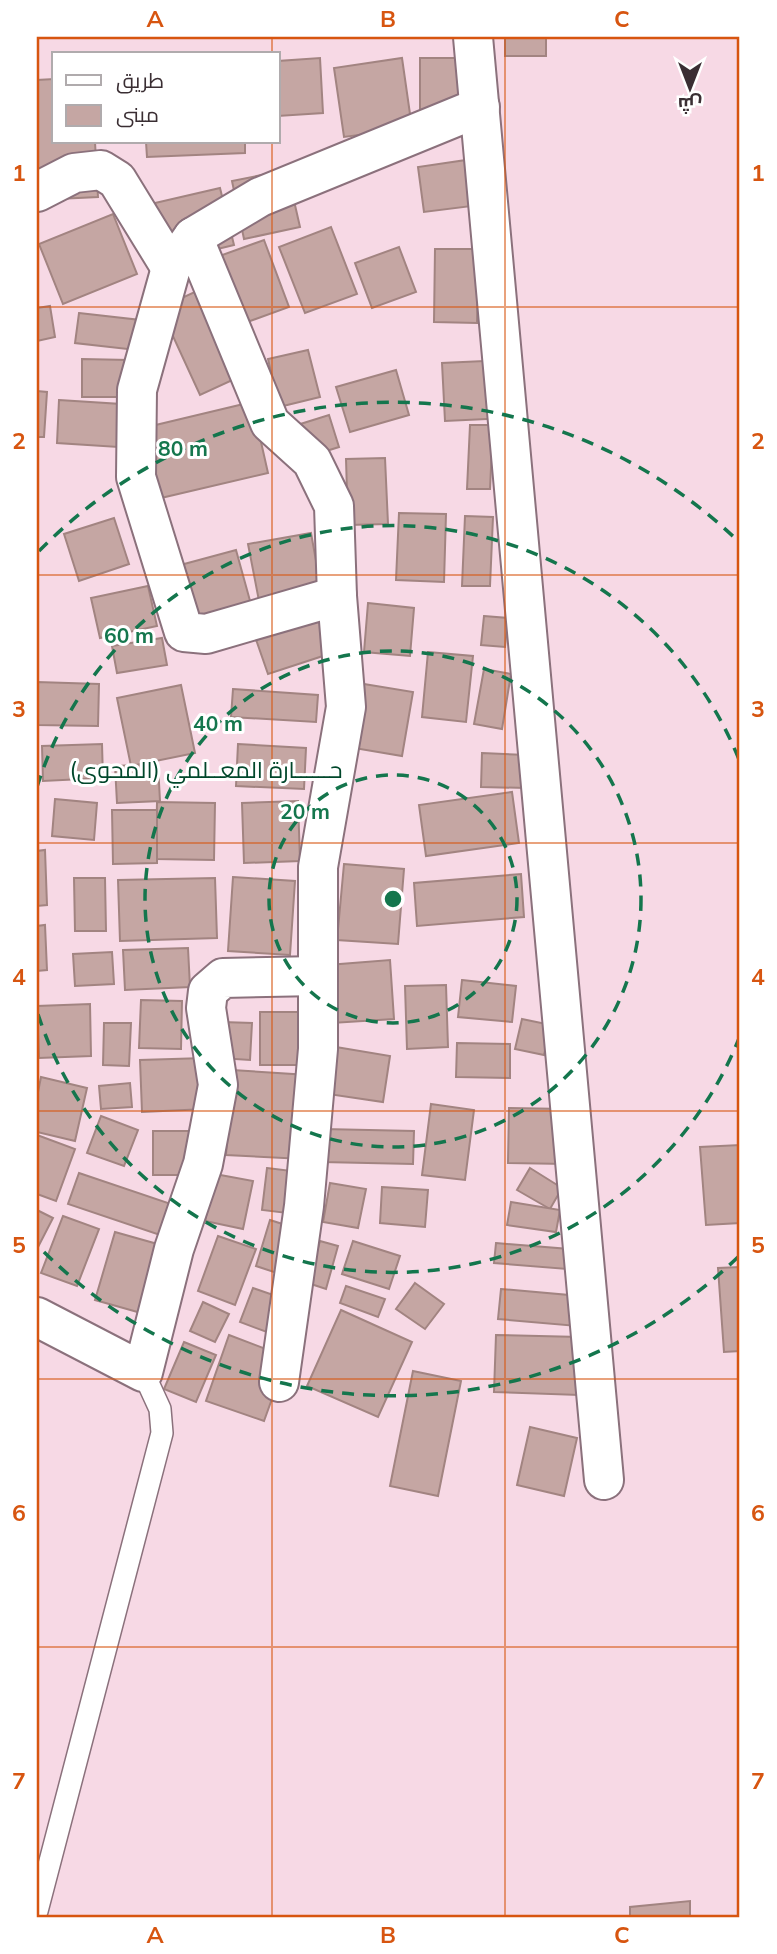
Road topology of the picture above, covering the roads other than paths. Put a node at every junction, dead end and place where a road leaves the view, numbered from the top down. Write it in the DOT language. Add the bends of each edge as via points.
graph roads {
  1 [pos="473,37"];
  2 [pos="480,107"];
  3 [pos="37,192"];
  4 [pos="193,237"];
  5 [pos="171,268"];
  6 [pos="337,596"];
  7 [pos="318,976"];
  8 [pos="37,1317"];
  9 [pos="144,1372"];
  10 [pos="279,1382"];
  11 [pos="604,1480"];
  12 [pos="37,1911"];
  1 -- 2 [label="street"];
  2 -- 4 [label="street" via="260,197"];
  2 -- 11 [label="street"];
  3 -- 5 [label="street" via="74,173 102,170 117,180"];
  4 -- 5 [label="street"];
  4 -- 6 [label="street" via="270,423 312,460 334,506"];
  5 -- 6 [label="street" via="137,390 136,477 184,632 205,634"];
  6 -- 7 [label="street" via="346,706 318,867"];
  7 -- 9 [label="street" via="223,978 208,991 205,1008 218,1085 203,1164 174,1250"];
  7 -- 10 [label="street" via="318,1049 304,1206"];
  8 -- 9 [label="street"];
  9 -- 12 [label="lane" via="160,1409 162,1433"];
}
